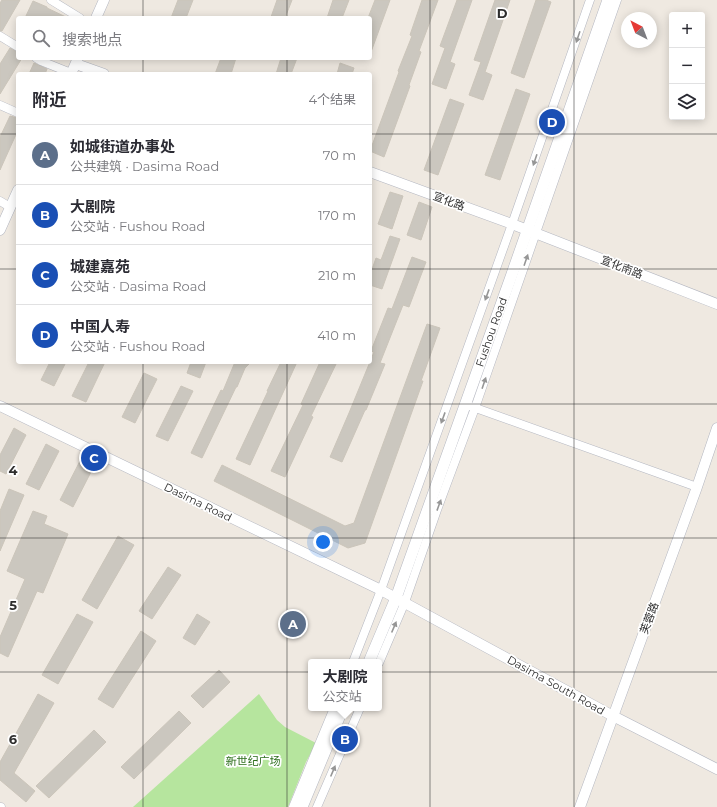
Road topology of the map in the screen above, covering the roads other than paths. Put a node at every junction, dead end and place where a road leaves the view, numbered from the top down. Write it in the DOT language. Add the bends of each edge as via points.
graph roads {
  1 [pos="51,0"];
  2 [pos="104,0"];
  3 [pos="590,0"];
  4 [pos="601,0"];
  5 [pos="608,0"];
  6 [pos="617,0"];
  7 [pos="77,16"];
  8 [pos="97,16"];
  9 [pos="0,36"];
  10 [pos="16,46"];
  11 [pos="39,60"];
  12 [pos="77,61"];
  13 [pos="66,72"];
  14 [pos="72,72"];
  15 [pos="100,72"];
  16 [pos="0,105"];
  17 [pos="16,112"];
  18 [pos="372,173"];
  19 [pos="16,194"];
  20 [pos="0,201"];
  21 [pos="10,207"];
  22 [pos="524,229"];
  23 [pos="0,230"];
  24 [pos="717,304"];
  25 [pos="0,406"];
  26 [pos="470,406"];
  27 [pos="717,428"];
  28 [pos="697,487"];
  29 [pos="393,596"];
  30 [pos="355,659"];
  31 [pos="363,659"];
  32 [pos="370,659"];
  33 [pos="380,659"];
  34 [pos="333,711"];
  35 [pos="342,711"];
  36 [pos="349,711"];
  37 [pos="359,711"];
  38 [pos="613,716"];
  39 [pos="717,769"];
  40 [pos="294,807"];
  41 [pos="302,807"];
  42 [pos="309,807"];
  43 [pos="317,807"];
  44 [pos="580,807"];
  1 -- 7 [label="street"];
  2 -- 8 [label="street"];
  3 -- 22 [label="street, one-way"];
  4 -- 22 [label="main road, Fushou Road"];
  5 -- 22 [label="main road, Fushou Road"];
  6 -- 22 [label="street"];
  9 -- 10 [label="street"];
  11 -- 13 [label="street"];
  12 -- 14 [label="street"];
  12 -- 15 [label="street"];
  16 -- 17 [label="street"];
  18 -- 22 [label="street, 宣化路"];
  19 -- 21 [label="street"];
  20 -- 21 [label="street"];
  21 -- 23 [label="street"];
  22 -- 24 [label="street, 宣化南路"];
  26 -- 22 [label="main road, Fushou Road, one-way"];
  22 -- 29 [label="main road, Fushou Road, one-way"];
  25 -- 29 [label="street, Dasima Road"];
  26 -- 28 [label="street"];
  29 -- 26 [label="main road, Fushou Road, one-way"];
  27 -- 28 [label="street, 芙蓉路"];
  28 -- 38 [label="street, 芙蓉路"];
  29 -- 30 [label="street"];
  29 -- 31 [label="main road, Fushou Road"];
  29 -- 32 [label="main road, Fushou Road"];
  33 -- 29 [label="street, one-way"];
  29 -- 38 [label="street, Dasima South Road"];
  34 -- 40 [label="street"];
  35 -- 41 [label="main road"];
  36 -- 42 [label="main road"];
  43 -- 37 [label="street, one-way"];
  38 -- 39 [label="street, Dasima South Road"];
  38 -- 44 [label="street, 芙蓉路"];
}
